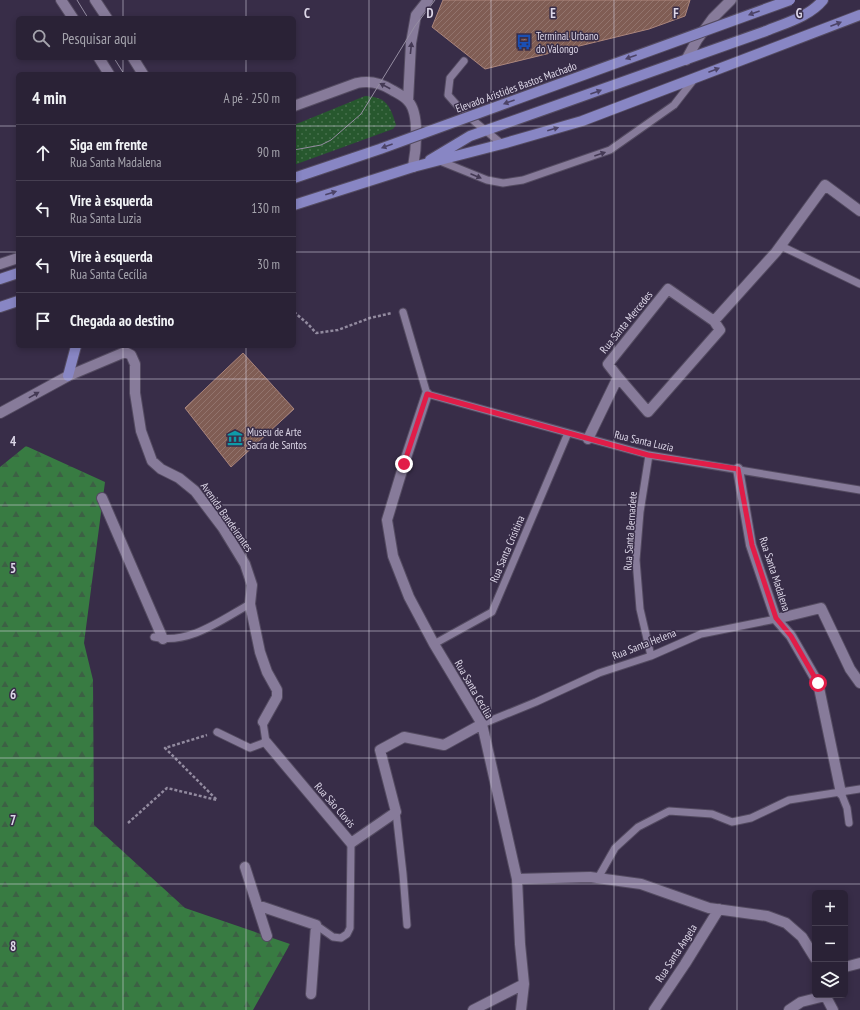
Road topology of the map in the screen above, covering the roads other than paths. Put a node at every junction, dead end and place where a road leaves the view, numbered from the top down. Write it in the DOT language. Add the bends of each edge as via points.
graph roads {
  1 [pos="61,0"];
  2 [pos="95,0"];
  3 [pos="428,0"];
  4 [pos="732,0"];
  5 [pos="790,0"];
  6 [pos="823,0"];
  7 [pos="860,15"];
  8 [pos="72,16"];
  9 [pos="106,16"];
  10 [pos="100,60"];
  11 [pos="134,60"];
  12 [pos="686,60"];
  13 [pos="464,61"];
  14 [pos="108,72"];
  15 [pos="142,72"];
  16 [pos="695,78"];
  17 [pos="408,100"];
  18 [pos="296,105"];
  19 [pos="486,131"];
  20 [pos="502,144"];
  21 [pos="440,161"];
  22 [pos="416,167"];
  23 [pos="296,177"];
  24 [pos="296,204"];
  25 [pos="860,211"];
  26 [pos="781,246"];
  27 [pos="16,259"];
  28 [pos="0,264"];
  29 [pos="16,274"];
  30 [pos="0,279"];
  31 [pos="860,284"];
  32 [pos="16,302"];
  33 [pos="0,307"];
  34 [pos="403,312"];
  35 [pos="714,321"];
  36 [pos="75,348"];
  37 [pos="68,376"];
  38 [pos="618,377"];
  39 [pos="427,394"];
  40 [pos="0,413"];
  41 [pos="568,433"];
  42 [pos="588,439"];
  43 [pos="648,455"];
  44 [pos="738,469"];
  45 [pos="860,490"];
  46 [pos="102,498"];
  47 [pos="250,604"];
  48 [pos="776,618"];
  49 [pos="159,638"];
  50 [pos="434,644"];
  51 [pos="650,656"];
  52 [pos="860,683"];
  53 [pos="263,722"];
  54 [pos="482,724"];
  55 [pos="217,732"];
  56 [pos="266,742"];
  57 [pos="860,789"];
  58 [pos="841,793"];
  59 [pos="396,812"];
  60 [pos="849,823"];
  61 [pos="351,842"];
  62 [pos="245,867"];
  63 [pos="598,878"];
  64 [pos="517,879"];
  65 [pos="257,905"];
  66 [pos="718,909"];
  67 [pos="316,925"];
  68 [pos="407,925"];
  69 [pos="267,936"];
  70 [pos="812,953"];
  71 [pos="860,964"];
  72 [pos="848,966"];
  73 [pos="524,984"];
  74 [pos="311,994"];
  75 [pos="817,998"];
  76 [pos="826,998"];
  77 [pos="473,1010"];
  78 [pos="521,1010"];
  79 [pos="654,1010"];
  80 [pos="789,1010"];
  81 [pos="833,1010"];
  1 -- 8 [label="street"];
  2 -- 9 [label="street"];
  17 -- 3 [label="street, one-way" via="416,15"];
  4 -- 12 [label="street" via="713,18"];
  5 -- 23 [label="main road, Elevado Aristides Bastos Machado, one-way, bridge"];
  6 -- 12 [label="main road" via="795,19"];
  16 -- 7 [label="main road, one-way"];
  10 -- 14 [label="street"];
  11 -- 15 [label="street"];
  19 -- 12 [label="main road, one-way"];
  13 -- 19 [label="lane" via="450,78 448,95 463,112"];
  20 -- 16 [label="main road, one-way" via="582,121"];
  21 -- 16 [label="lane, one-way" via="487,180 503,183 523,180 610,150 674,105"];
  17 -- 18 [label="street, one-way" via="379,83 367,81"];
  17 -- 22 [label="street" via="415,123"];
  19 -- 20 [label="lane"];
  19 -- 22 [label="main road" via="470,136"];
  20 -- 21 [label="main road"];
  21 -- 22 [label="main road"];
  24 -- 22 [label="main road, one-way"];
  25 -- 26 [label="street" via="825,185"];
  26 -- 31 [label="lane"];
  26 -- 35 [label="street"];
  27 -- 28 [label="street"];
  29 -- 30 [label="main road"];
  32 -- 33 [label="main road"];
  34 -- 39 [label="lane"];
  35 -- 38 [label="street, Rua Santa Mercedes" via="720,330 648,412"];
  35 -- 38 [label="street, Rua Santa Mercedes" via="668,289 608,364"];
  36 -- 37 [label="main road"];
  40 -- 37 [label="street, one-way"];
  37 -- 47 [label="street, Avenida Bandeirantes" via="125,352 131,355 135,364 141,431 152,461 161,469 180,478 195,491 223,528 245,564 252,585"];
  38 -- 42 [label="street"];
  39 -- 41 [label="lane, Rua Santa Luzia"];
  39 -- 50 [label="street, Rua Santa Cecília" via="387,520 393,556 409,596"];
  41 -- 42 [label="lane, Rua Santa Luzia"];
  41 -- 50 [label="lane, Rua Santa Crisitina" via="492,612"];
  42 -- 43 [label="lane, Rua Santa Luzia"];
  43 -- 44 [label="lane, Rua Santa Luzia"];
  43 -- 51 [label="lane, Rua Santa Bernadete" via="636,560 640,609"];
  44 -- 45 [label="lane, Rua Santa Luzia"];
  44 -- 48 [label="street, Rua Santa Madalena" via="752,545"];
  46 -- 49 [label="street"];
  47 -- 49 [label="lane" via="199,632 181,637"];
  47 -- 53 [label="street, Avenida Bandeirantes" via="260,652 277,690 277,697"];
  48 -- 51 [label="lane, Rua Santa Helena" via="701,634"];
  48 -- 52 [label="street, Rua Santa Helena" via="821,608 850,669"];
  48 -- 58 [label="street, Rua Santa Madalena" via="791,636 818,683"];
  50 -- 54 [label="street, Rua Santa Cecília"];
  51 -- 54 [label="lane, Rua Santa Helena" via="599,673"];
  53 -- 56 [label="lane"];
  54 -- 59 [label="street" via="444,745 404,738 380,750"];
  54 -- 64 [label="street, Rua Santa Cecília"];
  55 -- 56 [label="lane" via="250,748"];
  56 -- 61 [label="street, Rua São Clovis"];
  57 -- 58 [label="lane"];
  58 -- 60 [label="lane"];
  58 -- 63 [label="lane" via="789,800 751,818 732,822 712,814 669,811 638,827 615,848"];
  59 -- 61 [label="street, Rua São Clovis"];
  59 -- 68 [label="lane"];
  61 -- 67 [label="lane" via="350,928 341,938 334,937"];
  62 -- 65 [label="street"];
  63 -- 64 [label="street"];
  63 -- 66 [label="street" via="641,884"];
  64 -- 73 [label="street, Rua Santa Cecília"];
  65 -- 67 [label="street"];
  65 -- 69 [label="street"];
  66 -- 70 [label="street" via="767,916 786,923 802,937"];
  66 -- 79 [label="street, Rua Santa Angela"];
  67 -- 74 [label="street"];
  71 -- 72 [label="street"];
  73 -- 77 [label="street"];
  73 -- 78 [label="street, Rua Santa Cecília"];
  75 -- 80 [label="street" via="802,1002"];
  76 -- 81 [label="street"];
}
